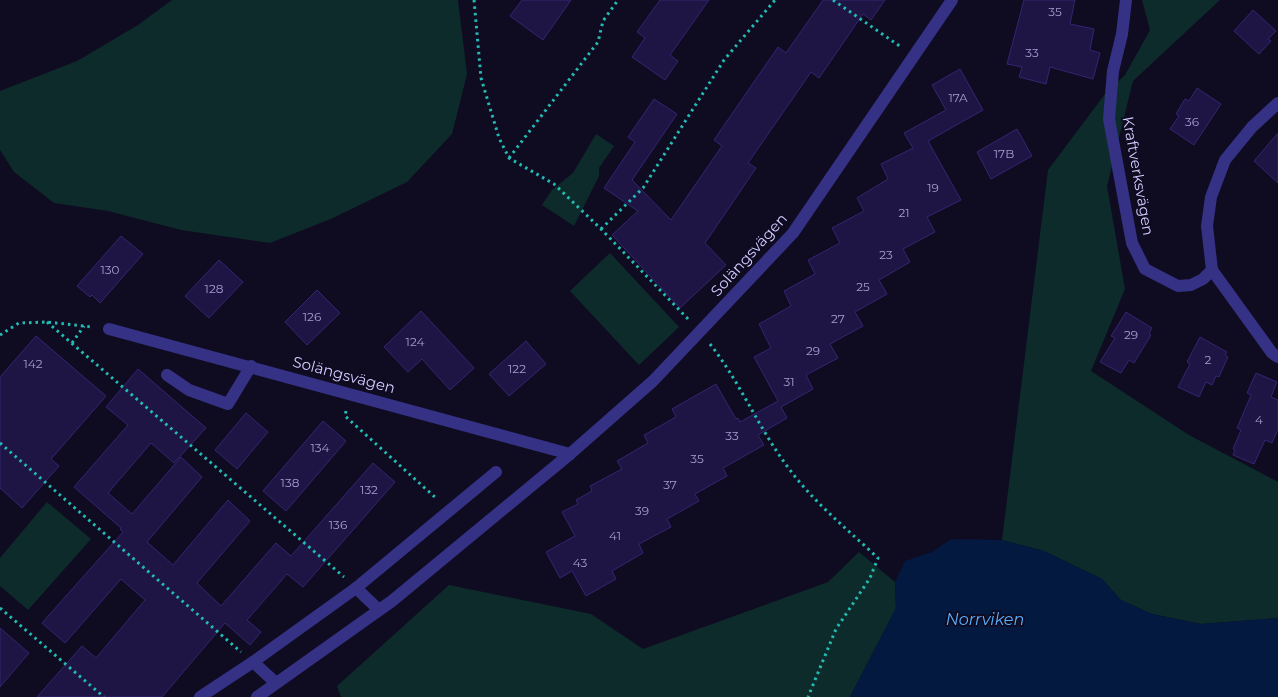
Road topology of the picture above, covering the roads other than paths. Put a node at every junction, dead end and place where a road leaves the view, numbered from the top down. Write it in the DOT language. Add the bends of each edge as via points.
graph roads {
  1 [pos="952,0"];
  2 [pos="1126,0"];
  3 [pos="1278,103"];
  4 [pos="1212,270"];
  5 [pos="109,329"];
  6 [pos="1278,357"];
  7 [pos="251,366"];
  8 [pos="167,375"];
  9 [pos="570,454"];
  10 [pos="496,472"];
  11 [pos="356,588"];
  12 [pos="379,610"];
  13 [pos="253,662"];
  14 [pos="276,683"];
  15 [pos="200,697"];
  16 [pos="257,697"];
  1 -- 9 [label="street, Solängsvägen" via="793,234 653,381"];
  2 -- 4 [label="street, Kraftverksvägen" via="1113,70 1110,119 1132,243 1145,269 1178,286 1203,280"];
  3 -- 4 [label="street" via="1252,127 1225,160 1211,197 1207,226"];
  4 -- 6 [label="street" via="1272,354"];
  5 -- 7 [label="street, Solängsvägen"];
  7 -- 8 [label="street" via="228,404 189,390"];
  7 -- 9 [label="street, Solängsvägen"];
  9 -- 12 [label="street, Solängsvägen"];
  10 -- 11 [label="street"];
  11 -- 12 [label="street"];
  11 -- 13 [label="street"];
  12 -- 14 [label="street, Solängsvägen"];
  13 -- 14 [label="street"];
  13 -- 15 [label="street"];
  14 -- 16 [label="street, Solängsvägen"];
}
